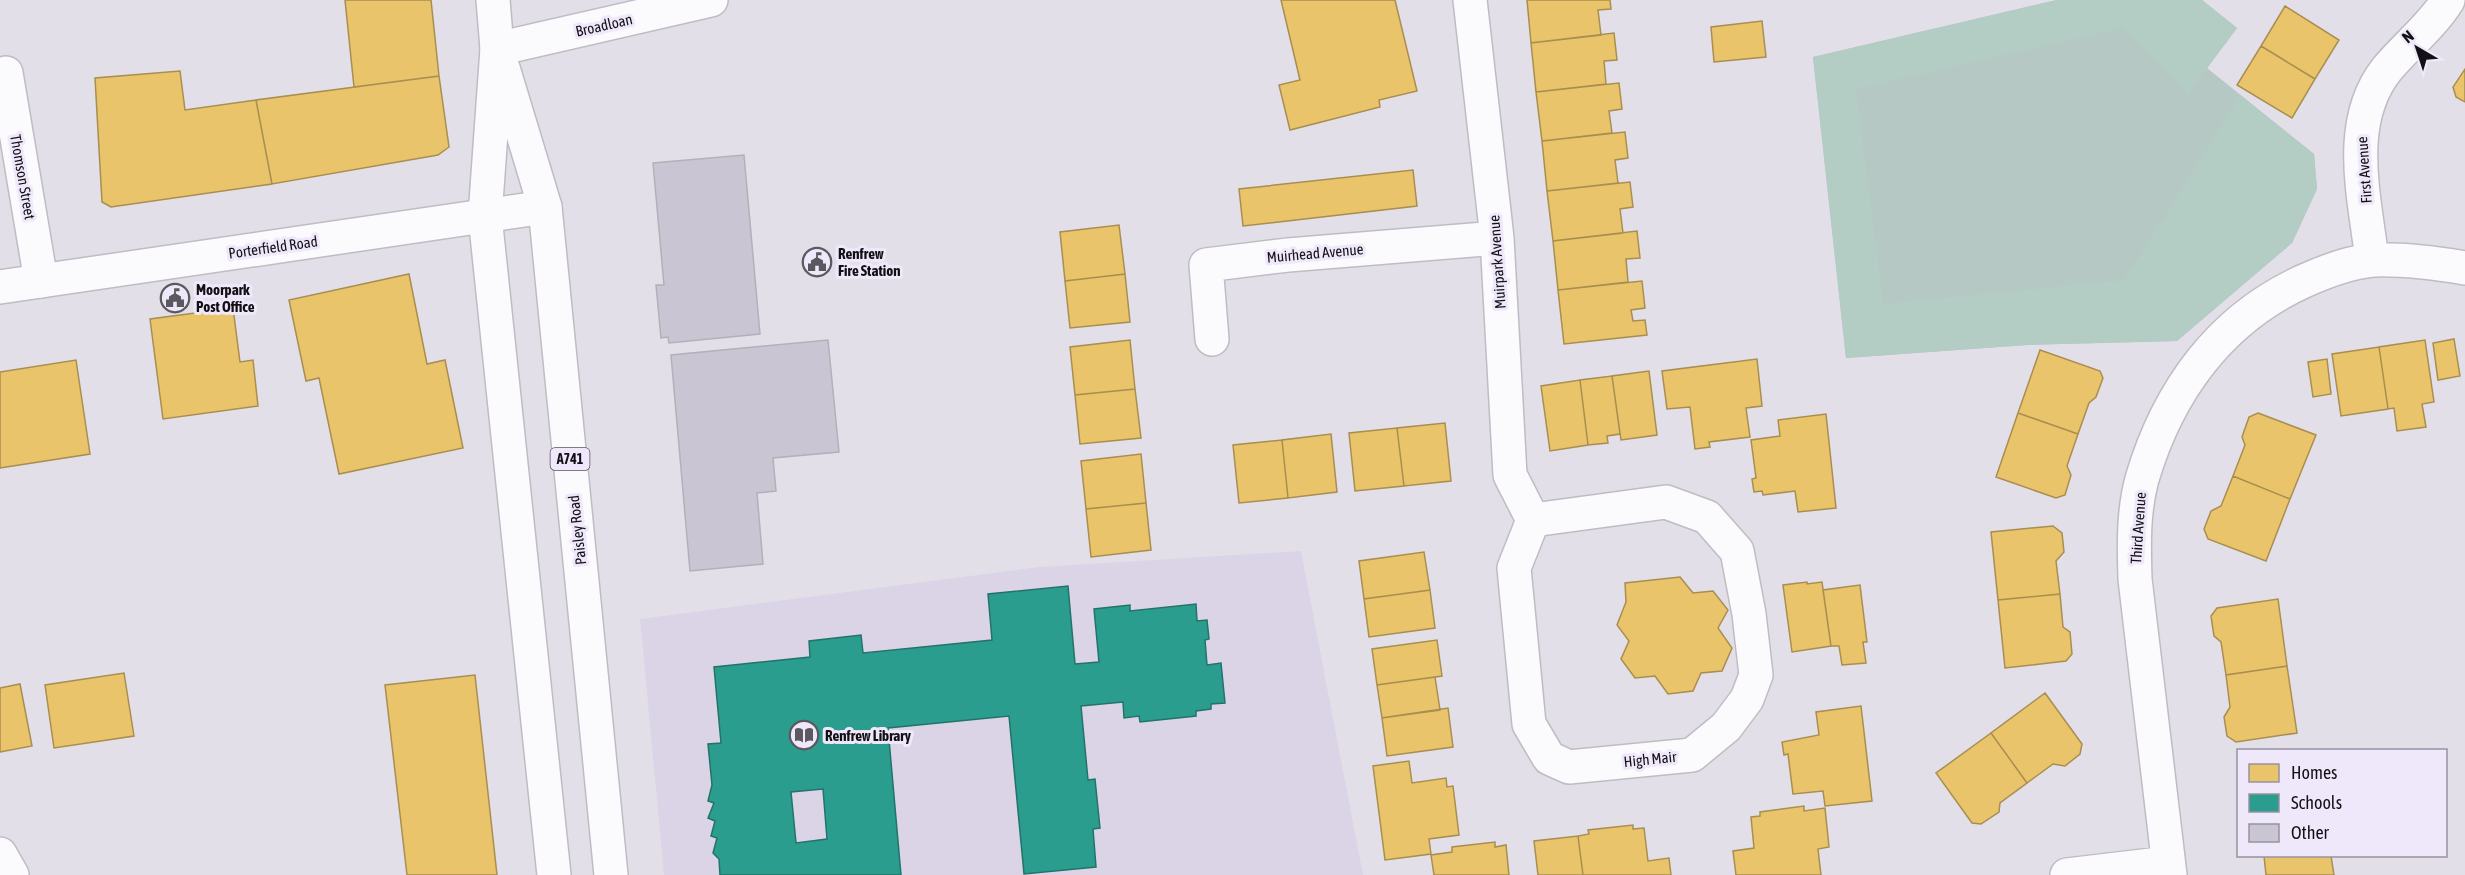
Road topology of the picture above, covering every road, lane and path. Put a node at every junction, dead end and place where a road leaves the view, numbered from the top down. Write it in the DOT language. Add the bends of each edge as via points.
graph roads {
  1 [pos="493,0"];
  2 [pos="711,0"];
  3 [pos="1470,0"];
  4 [pos="2448,0"];
  5 [pos="497,49"];
  6 [pos="6,73"];
  7 [pos="545,207"];
  8 [pos="485,216"];
  9 [pos="1497,238"];
  10 [pos="2372,260"];
  11 [pos="2465,268"];
  12 [pos="41,281"];
  13 [pos="0,287"];
  14 [pos="1212,339"];
  15 [pos="1533,520"];
  16 [pos="0,854"];
  17 [pos="2169,869"];
  18 [pos="12,875"];
  19 [pos="554,875"];
  20 [pos="611,875"];
  21 [pos="2067,875"];
  1 -- 5 [label="street, Paisley Road / A741"];
  2 -- 5 [label="street, Broadloan"];
  3 -- 9 [label="street, Muirpark Avenue"];
  4 -- 10 [label="street, First Avenue" via="2386,71 2368,103 2361,130 2361,168"];
  5 -- 7 [label="street, Paisley Road / A741"];
  5 -- 8 [label="street, Paisley Road / A741"];
  6 -- 12 [label="street, Thomson Street"];
  7 -- 8 [label="street, Porterfield Road"];
  7 -- 20 [label="street, Paisley Road / A741"];
  8 -- 12 [label="street, Porterfield Road"];
  8 -- 19 [label="street, Paisley Road / A741"];
  9 -- 14 [label="street, Muirhead Avenue" via="1206,265"];
  9 -- 15 [label="street, Muirpark Avenue" via="1510,475"];
  10 -- 11 [label="street, Third Avenue" via="2425,261"];
  10 -- 17 [label="street, Third Avenue" via="2326,271 2280,292 2236,322 2200,362 2176,399 2142,480 2134,538 2135,579"];
  12 -- 13 [label="street, Porterfield Road"];
  15 -- 15 [label="street, High Mair" via="1666,502 1707,517 1737,552 1756,675 1748,699 1726,727 1692,755 1569,767 1549,758 1529,724 1514,568"];
  16 -- 18 [label="street"];
  17 -- 21 [label="street"];
}
